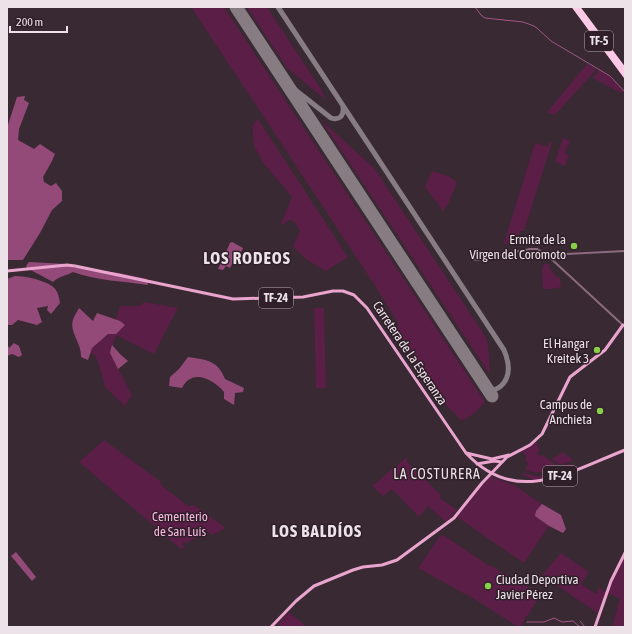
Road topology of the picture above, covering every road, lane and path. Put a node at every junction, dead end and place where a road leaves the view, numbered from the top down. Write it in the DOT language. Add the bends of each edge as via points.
graph roads {
  1 [pos="574,7"];
  2 [pos="578,7"];
  3 [pos="625,70"];
  4 [pos="625,76"];
  5 [pos="625,251"];
  6 [pos="547,255"];
  7 [pos="472,259"];
  8 [pos="7,271"];
  9 [pos="624,325"];
  10 [pos="625,450"];
  11 [pos="466,453"];
  12 [pos="511,455"];
  13 [pos="499,456"];
  14 [pos="478,457"];
  15 [pos="496,461"];
  16 [pos="503,462"];
  17 [pos="476,463"];
  18 [pos="486,463"];
  19 [pos="498,467"];
  20 [pos="486,471"];
  21 [pos="625,553"];
  22 [pos="271,627"];
  23 [pos="595,627"];
  1 -- 4 [label="highway, TF-5"];
  2 -- 3 [label="highway, TF-5"];
  5 -- 6 [label="street"];
  6 -- 7 [label="street" via="530,249"];
  6 -- 9 [label="street"];
  8 -- 11 [label="main road, Carretera de La Esperanza / TF-24" via="76,266 233,299 303,297 333,291 351,294 359,298 367,308"];
  9 -- 12 [label="main road" via="605,350 570,377 542,434 530,445"];
  10 -- 20 [label="main road, Carretera de La Esperanza / TF-24" via="541,481 520,482 502,479"];
  11 -- 14 [label="main road"];
  11 -- 17 [label="main road, Carretera de La Esperanza / TF-24"];
  12 -- 13 [label="main road"];
  12 -- 16 [label="main road"];
  13 -- 14 [label="main road" via="492,459"];
  13 -- 16 [label="main road"];
  14 -- 17 [label="main road" via="475,459"];
  15 -- 16 [label="main road"];
  15 -- 18 [label="main road"];
  15 -- 19 [label="main road"];
  16 -- 19 [label="main road"];
  17 -- 18 [label="main road"];
  17 -- 20 [label="main road, Carretera de La Esperanza / TF-24"];
  18 -- 20 [label="main road"];
  19 -- 22 [label="main road" via="454,518 425,540 394,561 353,570 314,586"];
  21 -- 23 [label="main road" via="611,581"];
}
